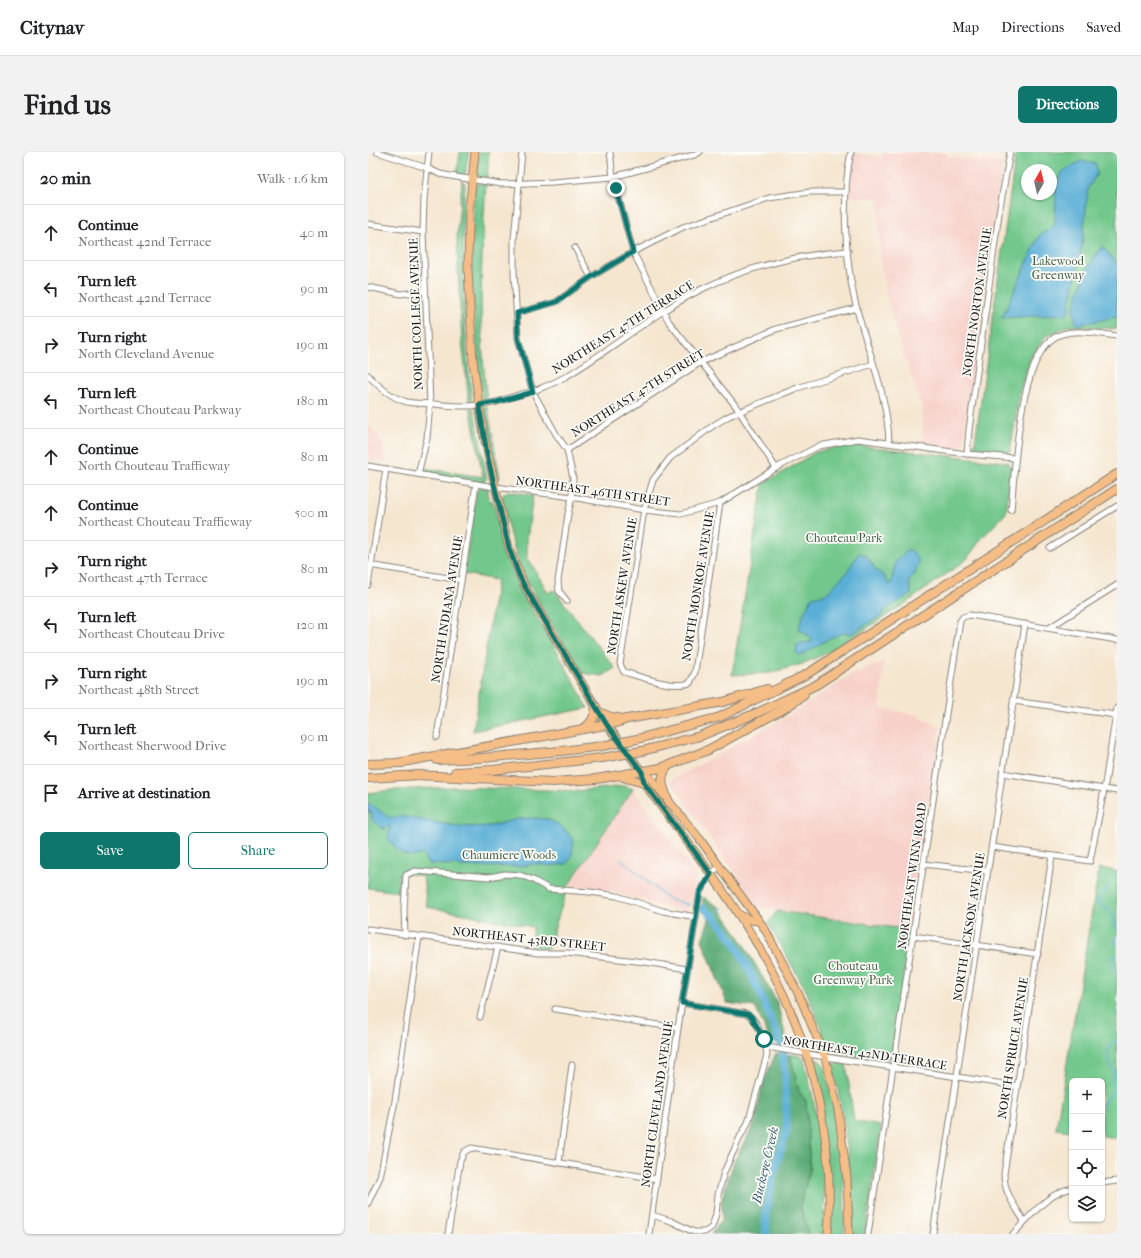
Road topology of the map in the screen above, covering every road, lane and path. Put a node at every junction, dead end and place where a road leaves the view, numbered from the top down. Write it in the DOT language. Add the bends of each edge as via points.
graph roads {
  1 [pos="377,152"];
  2 [pos="429,152"];
  3 [pos="475,152"];
  4 [pos="522,152"];
  5 [pos="610,152"];
  6 [pos="700,152"];
  7 [pos="851,152"];
  8 [pos="1010,152"];
  9 [pos="427,168"];
  10 [pos="613,177"];
  11 [pos="471,180"];
  12 [pos="519,182"];
  13 [pos="846,192"];
  14 [pos="368,224"];
  15 [pos="423,232"];
  16 [pos="575,248"];
  17 [pos="848,251"];
  18 [pos="633,252"];
  19 [pos="591,277"];
  20 [pos="368,287"];
  21 [pos="425,291"];
  22 [pos="856,308"];
  23 [pos="663,311"];
  24 [pos="517,313"];
  25 [pos="1117,336"];
  26 [pos="701,362"];
  27 [pos="873,364"];
  28 [pos="368,375"];
  29 [pos="533,392"];
  30 [pos="430,404"];
  31 [pos="479,405"];
  32 [pos="740,411"];
  33 [pos="889,443"];
  34 [pos="567,450"];
  35 [pos="967,454"];
  36 [pos="1015,458"];
  37 [pos="368,466"];
  38 [pos="776,468"];
  39 [pos="386,469"];
  40 [pos="418,474"];
  41 [pos="1117,474"];
  42 [pos="476,484"];
  43 [pos="495,487"];
  44 [pos="1117,489"];
  45 [pos="572,497"];
  46 [pos="720,503"];
  47 [pos="1117,506"];
  48 [pos="644,510"];
  49 [pos="1011,510"];
  50 [pos="1050,548"];
  51 [pos="370,565"];
  52 [pos="461,580"];
  53 [pos="368,585"];
  54 [pos="1117,585"];
  55 [pos="567,601"];
  56 [pos="1025,624"];
  57 [pos="1049,628"];
  58 [pos="1117,640"];
  59 [pos="620,666"];
  60 [pos="807,674"];
  61 [pos="816,685"];
  62 [pos="1013,701"];
  63 [pos="1117,708"];
  64 [pos="598,709"];
  65 [pos="1116,715"];
  66 [pos="627,719"];
  67 [pos="607,725"];
  68 [pos="582,730"];
  69 [pos="437,737"];
  70 [pos="397,763"];
  71 [pos="368,764"];
  72 [pos="669,765"];
  73 [pos="642,772"];
  74 [pos="1002,773"];
  75 [pos="416,775"];
  76 [pos="616,777"];
  77 [pos="368,778"];
  78 [pos="644,783"];
  79 [pos="1104,790"];
  80 [pos="1117,792"];
  81 [pos="669,802"];
  82 [pos="992,847"];
  83 [pos="1052,856"];
  84 [pos="923,864"];
  85 [pos="720,866"];
  86 [pos="987,871"];
  87 [pos="711,874"];
  88 [pos="738,914"];
  89 [pos="696,917"];
  90 [pos="758,921"];
  91 [pos="368,929"];
  92 [pos="405,935"];
  93 [pos="913,936"];
  94 [pos="419,937"];
  95 [pos="976,945"];
  96 [pos="498,947"];
  97 [pos="1038,954"];
  98 [pos="687,969"];
  99 [pos="682,1003"];
  100 [pos="555,1009"];
  101 [pos="480,1017"];
  102 [pos="678,1028"];
  103 [pos="767,1047"];
  104 [pos="806,1053"];
  105 [pos="825,1057"];
  106 [pos="572,1065"];
  107 [pos="892,1068"];
  108 [pos="956,1078"];
  109 [pos="1017,1086"];
  110 [pos="559,1162"];
  111 [pos="657,1179"];
  112 [pos="1117,1181"];
  113 [pos="1105,1183"];
  114 [pos="1069,1189"];
  115 [pos="368,1203"];
  116 [pos="652,1215"];
  117 [pos="1024,1221"];
  118 [pos="448,1234"];
  119 [pos="649,1234"];
  120 [pos="828,1234"];
  121 [pos="849,1234"];
  122 [pos="868,1234"];
  123 [pos="933,1234"];
  124 [pos="1013,1234"];
  1 -- 9 [label="street"];
  2 -- 9 [label="street, NORTH COLLEGE AVENUE"];
  3 -- 11 [label="main road"];
  4 -- 12 [label="street"];
  5 -- 10 [label="street"];
  6 -- 10 [label="street"];
  7 -- 13 [label="street"];
  8 -- 35 [label="street, NORTH NORTON AVENUE" via="999,213"];
  9 -- 11 [label="street" via="440,174"];
  9 -- 15 [label="street, NORTH COLLEGE AVENUE"];
  10 -- 12 [label="street"];
  10 -- 18 [label="street"];
  11 -- 12 [label="street" via="501,184"];
  11 -- 31 [label="main road" via="468,270"];
  12 -- 24 [label="street" via="514,239"];
  13 -- 17 [label="street"];
  13 -- 18 [label="street" via="810,192 768,198 683,227"];
  14 -- 15 [label="street"];
  15 -- 21 [label="street, NORTH COLLEGE AVENUE"];
  16 -- 19 [label="street"];
  17 -- 22 [label="street"];
  17 -- 23 [label="street, NORTHEAST 47TH TERRACE" via="798,257 758,267 707,287"];
  18 -- 19 [label="street"];
  18 -- 23 [label="street"];
  19 -- 24 [label="street" via="556,302"];
  20 -- 21 [label="street" via="401,294"];
  21 -- 30 [label="street, NORTH COLLEGE AVENUE"];
  22 -- 26 [label="street, NORTHEAST 47TH STREET" via="776,329"];
  22 -- 27 [label="street"];
  23 -- 26 [label="street"];
  23 -- 29 [label="street, NORTHEAST 47TH TERRACE" via="564,378"];
  24 -- 29 [label="street" via="518,338"];
  25 -- 36 [label="street" via="1076,332 1061,334 1049,341 1037,358 1024,393"];
  26 -- 32 [label="street"];
  26 -- 34 [label="street, NORTHEAST 47TH STREET"];
  27 -- 32 [label="street, NORTH ASKEW AVENUE" via="797,388"];
  27 -- 33 [label="street" via="886,408"];
  28 -- 30 [label="street, NORTHEAST 47TH TERRACE" via="382,388 407,402"];
  29 -- 31 [label="street, NORTHEAST 47TH TERRACE"];
  29 -- 34 [label="street"];
  30 -- 31 [label="street, NORTHEAST 47TH TERRACE"];
  30 -- 40 [label="street, NORTH COLLEGE AVENUE"];
  31 -- 43 [label="main road"];
  32 -- 38 [label="street"];
  32 -- 48 [label="street, NORTH ASKEW AVENUE" via="714,425 670,458 653,480"];
  33 -- 35 [label="street, NORTHEAST 46TH STREET"];
  33 -- 38 [label="street, NORTHEAST 46TH STREET" via="858,439 819,446"];
  34 -- 45 [label="street" via="572,474"];
  35 -- 36 [label="street, NORTHEAST 46TH STREET"];
  36 -- 49 [label="street"];
  37 -- 39 [label="street, NORTHEAST 46TH STREET"];
  38 -- 46 [label="street, NORTHEAST 46TH STREET"];
  39 -- 40 [label="street, NORTHEAST 46TH STREET"];
  39 -- 51 [label="street"];
  40 -- 42 [label="street, NORTHEAST 46TH STREET"];
  41 -- 60 [label="highway"];
  42 -- 43 [label="street, NORTHEAST 46TH STREET"];
  42 -- 52 [label="street, NORTH INDIANA AVENUE"];
  43 -- 45 [label="street, NORTHEAST 46TH STREET"];
  43 -- 64 [label="main road" via="509,548 519,575"];
  44 -- 61 [label="highway"];
  45 -- 48 [label="street, NORTHEAST 46TH STREET"];
  45 -- 55 [label="street" via="558,581 559,591"];
  46 -- 48 [label="street, NORTHEAST 46TH STREET" via="682,514"];
  46 -- 59 [label="street, NORTH MONROE AVENUE" via="695,672 690,683 684,685 648,680 624,672"];
  47 -- 50 [label="street"];
  48 -- 59 [label="street, NORTH ASKEW AVENUE"];
  51 -- 52 [label="street"];
  51 -- 53 [label="street"];
  52 -- 69 [label="street, NORTH INDIANA AVENUE"];
  54 -- 57 [label="street"];
  56 -- 57 [label="street"];
  56 -- 62 [label="street, NORTH JACKSON AVENUE"];
  56 -- 84 [label="street, NORTHEAST WINN ROAD" via="970,614 960,621"];
  57 -- 58 [label="street"];
  60 -- 66 [label="highway" via="736,700"];
  60 -- 70 [label="highway, bridge" via="720,717 637,739 561,752"];
  61 -- 72 [label="highway" via="785,708 740,733 708,750"];
  61 -- 75 [label="highway, bridge" via="700,736 642,750 602,758"];
  62 -- 65 [label="street"];
  62 -- 74 [label="street, NORTH JACKSON AVENUE"];
  63 -- 65 [label="street"];
  64 -- 66 [label="highway" via="615,718"];
  64 -- 67 [label="main road"];
  64 -- 68 [label="highway" via="593,720"];
  65 -- 79 [label="street"];
  66 -- 67 [label="highway"];
  67 -- 68 [label="highway"];
  67 -- 73 [label="main road"];
  68 -- 70 [label="highway"];
  70 -- 71 [label="highway"];
  72 -- 73 [label="highway"];
  72 -- 81 [label="highway" via="662,776 662,782"];
  73 -- 76 [label="highway"];
  73 -- 78 [label="main road"];
  73 -- 81 [label="main road"];
  74 -- 79 [label="street"];
  74 -- 82 [label="street, NORTH JACKSON AVENUE"];
  75 -- 76 [label="highway" via="553,782"];
  75 -- 77 [label="highway"];
  76 -- 78 [label="highway"];
  78 -- 87 [label="main road"];
  79 -- 80 [label="street"];
  79 -- 83 [label="street" via="1090,861"];
  81 -- 85 [label="main road"];
  82 -- 83 [label="street"];
  82 -- 86 [label="street, NORTH JACKSON AVENUE"];
  83 -- 97 [label="street, NORTH SPRUCE AVENUE"];
  84 -- 86 [label="street"];
  84 -- 93 [label="street, NORTHEAST WINN ROAD"];
  85 -- 87 [label="street, NORTH CLEVELAND AVENUE"];
  85 -- 90 [label="main road"];
  86 -- 95 [label="street, NORTH JACKSON AVENUE"];
  87 -- 88 [label="main road"];
  87 -- 89 [label="street, NORTH CLEVELAND AVENUE" via="700,892"];
  88 -- 90 [label="main road"];
  88 -- 104 [label="main road" via="773,974"];
  89 -- 92 [label="street" via="664,911 617,896 549,888 520,875 489,877 418,871 406,875"];
  89 -- 98 [label="street, NORTH CLEVELAND AVENUE"];
  90 -- 105 [label="main road" via="765,929 799,995"];
  91 -- 92 [label="street, NORTHEAST 43RD STREET"];
  92 -- 94 [label="street, NORTHEAST 43RD STREET"];
  93 -- 95 [label="street"];
  93 -- 107 [label="street, NORTHEAST WINN ROAD"];
  94 -- 96 [label="street, NORTHEAST 43RD STREET"];
  94 -- 115 [label="street" via="395,1101 380,1177"];
  95 -- 97 [label="street"];
  95 -- 108 [label="street, NORTH JACKSON AVENUE"];
  96 -- 98 [label="street, NORTHEAST 43RD STREET" via="645,962"];
  96 -- 101 [label="street"];
  97 -- 109 [label="street, NORTH SPRUCE AVENUE"];
  98 -- 99 [label="street, NORTH CLEVELAND AVENUE"];
  99 -- 102 [label="street, NORTH CLEVELAND AVENUE"];
  99 -- 103 [label="street, NORTHEAST 42ND TERRACE" via="751,1016"];
  100 -- 102 [label="street"];
  102 -- 111 [label="street, NORTH CLEVELAND AVENUE"];
  103 -- 104 [label="street, NORTHEAST 42ND TERRACE"];
  103 -- 116 [label="street" via="766,1062 748,1123 724,1172 712,1227 705,1232 694,1232"];
  104 -- 105 [label="street, NORTHEAST 42ND TERRACE"];
  104 -- 120 [label="main road" via="819,1102 825,1141"];
  105 -- 107 [label="street, NORTHEAST 42ND TERRACE"];
  105 -- 121 [label="main road" via="839,1117 847,1179"];
  106 -- 110 [label="street"];
  107 -- 108 [label="street, NORTHEAST 42ND TERRACE"];
  107 -- 122 [label="street, NORTHEAST WINN ROAD"];
  108 -- 109 [label="street, NORTHEAST 42ND TERRACE"];
  108 -- 123 [label="street, NORTH JACKSON AVENUE"];
  109 -- 117 [label="street, NORTH SPRUCE AVENUE" via="1004,1178 1008,1196"];
  110 -- 111 [label="street"];
  110 -- 118 [label="street" via="481,1149 471,1148 464,1152 460,1161"];
  111 -- 116 [label="street, NORTH CLEVELAND AVENUE"];
  112 -- 113 [label="street"];
  114 -- 117 [label="street" via="1045,1202"];
  116 -- 119 [label="street, NORTH CLEVELAND AVENUE"];
  117 -- 124 [label="street"];
}
